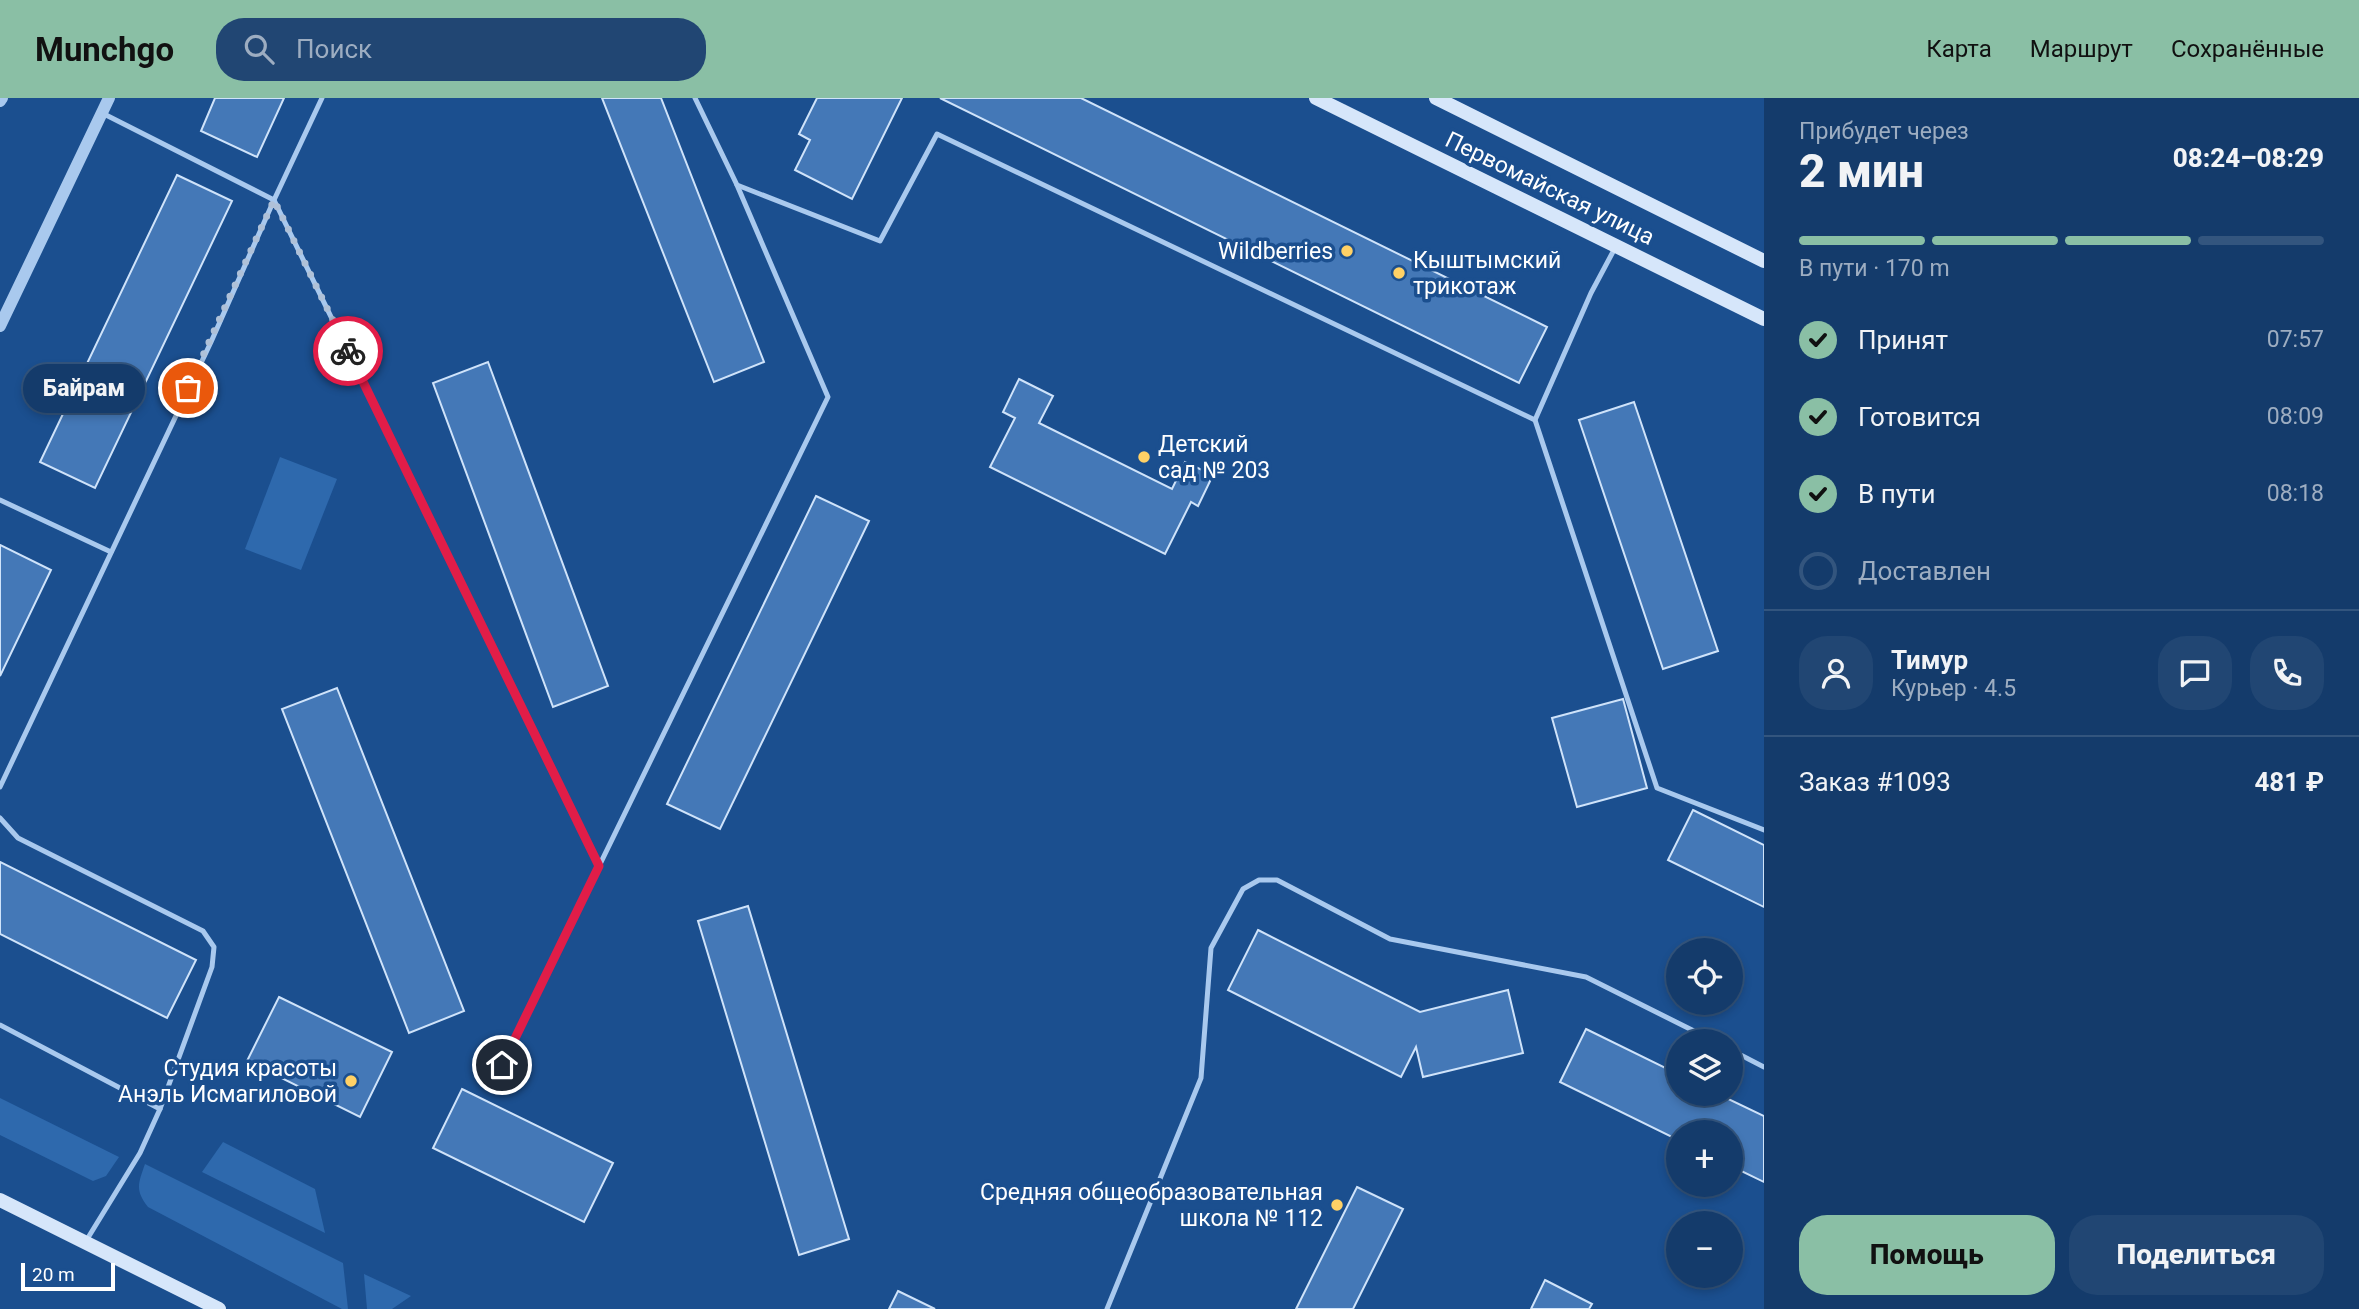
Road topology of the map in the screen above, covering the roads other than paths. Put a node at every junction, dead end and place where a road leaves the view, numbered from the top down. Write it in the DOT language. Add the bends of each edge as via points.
graph roads {
  1 [pos="109,98"];
  2 [pos="322,98"];
  3 [pos="695,98"];
  4 [pos="1316,98"];
  5 [pos="1436,98"];
  6 [pos="102,113"];
  7 [pos="737,185"];
  8 [pos="274,200"];
  9 [pos="1616,246"];
  10 [pos="1764,261"];
  11 [pos="1764,319"];
  12 [pos="0,326"];
  13 [pos="1535,420"];
  14 [pos="0,500"];
  15 [pos="111,552"];
  16 [pos="0,787"];
  17 [pos="0,818"];
  18 [pos="1764,830"];
  19 [pos="599,866"];
  20 [pos="0,1025"];
  21 [pos="1690,1029"];
  22 [pos="1743,1056"];
  23 [pos="502,1065"];
  24 [pos="1764,1066"];
  25 [pos="160,1109"];
  26 [pos="0,1200"];
  27 [pos="86,1241"];
  28 [pos="219,1309"];
  29 [pos="1107,1309"];
  1 -- 6 [label="street"];
  2 -- 8 [label="lane"];
  3 -- 7 [label="lane"];
  4 -- 9 [label="main road, Первомайская улица"];
  5 -- 10 [label="main road, Первомайская улица"];
  6 -- 8 [label="lane"];
  6 -- 12 [label="street"];
  7 -- 13 [label="lane" via="880,241 937,134"];
  7 -- 19 [label="lane" via="828,397"];
  8 -- 15 [label="lane"];
  8 -- 19 [label="lane"];
  9 -- 11 [label="main road, Первомайская улица"];
  9 -- 13 [label="lane"];
  13 -- 18 [label="lane" via="1657,788"];
  14 -- 15 [label="lane"];
  15 -- 16 [label="lane"];
  17 -- 25 [label="lane" via="18,838 203,932 214,947 212,967"];
  19 -- 23 [label="lane"];
  20 -- 25 [label="lane"];
  21 -- 29 [label="lane" via="1587,977 1390,939 1277,880 1259,880 1243,888 1211,948 1201,1078"];
  22 -- 24 [label="lane"];
  25 -- 27 [label="lane" via="140,1153"];
  26 -- 27 [label="main road"];
  27 -- 28 [label="main road"];
}
